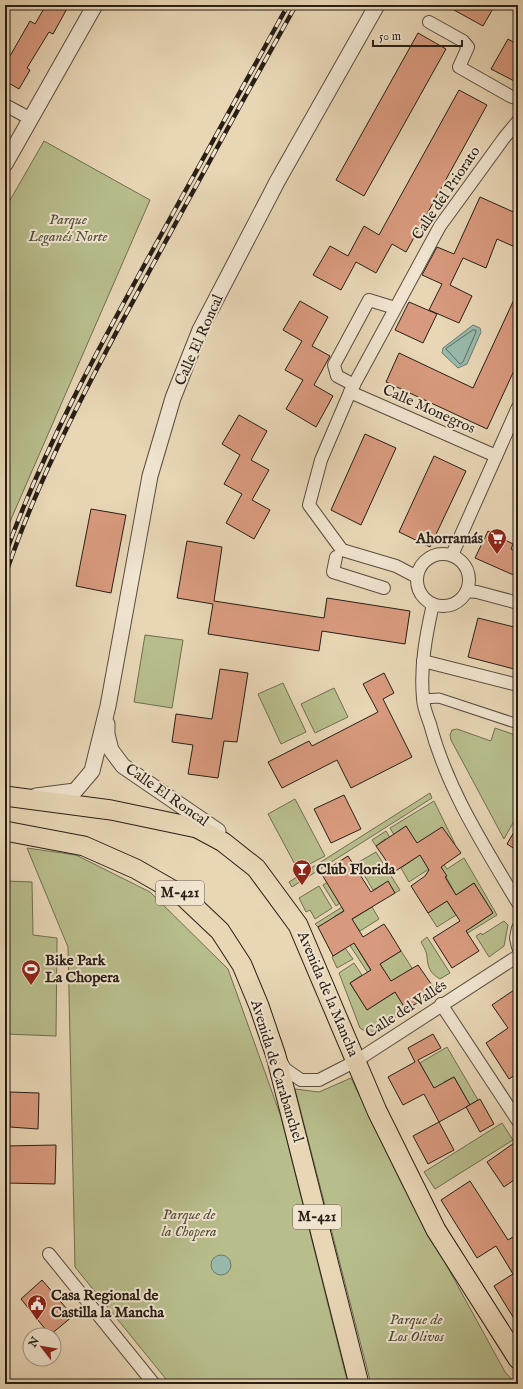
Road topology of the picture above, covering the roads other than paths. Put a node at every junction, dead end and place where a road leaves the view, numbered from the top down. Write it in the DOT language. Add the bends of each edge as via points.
graph roads {
  1 [pos="95,5"];
  2 [pos="377,5"];
  3 [pos="429,22"];
  4 [pos="518,99"];
  5 [pos="5,105"];
  6 [pos="31,119"];
  7 [pos="518,121"];
  8 [pos="5,164"];
  9 [pos="395,308"];
  10 [pos="352,389"];
  11 [pos="518,407"];
  12 [pos="496,456"];
  13 [pos="452,555"];
  14 [pos="336,557"];
  15 [pos="417,577"];
  16 [pos="384,588"];
  17 [pos="467,591"];
  18 [pos="518,603"];
  19 [pos="433,604"];
  20 [pos="423,661"];
  21 [pos="518,685"];
  22 [pos="423,699"];
  23 [pos="108,706"];
  24 [pos="518,724"];
  25 [pos="14,797"];
  26 [pos="5,831"];
  27 [pos="256,868"];
  28 [pos="518,903"];
  29 [pos="518,928"];
  30 [pos="518,947"];
  31 [pos="518,956"];
  32 [pos="441,1004"];
  33 [pos="274,1050"];
  34 [pos="356,1060"];
  35 [pos="518,1121"];
  36 [pos="49,1254"];
  37 [pos="518,1359"];
  38 [pos="154,1384"];
  39 [pos="359,1384"];
  1 -- 6 [label="street"];
  2 -- 23 [label="street, Calle El Roncal" via="278,180 200,330 173,398 150,476"];
  3 -- 4 [label="street" via="463,41 468,47 459,67"];
  5 -- 6 [label="street"];
  6 -- 8 [label="street"];
  7 -- 9 [label="street, Calle del Priorato" via="440,226"];
  9 -- 10 [label="street, Calle del Priorato"];
  9 -- 10 [label="street" via="369,300 334,365 337,376"];
  10 -- 12 [label="street, Calle Monegros"];
  10 -- 15 [label="street, Calle del Priorato" via="321,460 309,505 342,550 396,566"];
  11 -- 12 [label="street"];
  12 -- 13 [label="street"];
  13 -- 15 [label="street" via="438,554 427,559 419,568"];
  13 -- 17 [label="street" via="466,567 469,582"];
  14 -- 16 [label="street" via="333,572"];
  15 -- 19 [label="street" via="420,594"];
  17 -- 18 [label="street"];
  17 -- 19 [label="street" via="452,604"];
  19 -- 20 [label="street"];
  20 -- 21 [label="street"];
  20 -- 22 [label="street"];
  22 -- 24 [label="street" via="438,698"];
  22 -- 28 [label="street" via="435,745 448,778"];
  23 -- 25 [label="street, Calle El Roncal" via="92,771 75,791"];
  23 -- 27 [label="street, Calle El Roncal" via="107,734 111,750 123,766 228,837"];
  25 -- 27 [label="main road, Avenida de la Mancha" via="111,810 197,828 223,842"];
  26 -- 33 [label="main road, Avenida de Carabanchel / M-421" via="84,846 136,869 183,896 220,931 242,965"];
  27 -- 34 [label="main road, Avenida de la Mancha" via="298,925"];
  29 -- 30 [label="street"];
  31 -- 32 [label="street, Calle del Vallés"];
  32 -- 34 [label="street, Calle del Vallés"];
  32 -- 35 [label="street"];
  33 -- 34 [label="street, Calle del Vallés" via="285,1069 301,1080 319,1080"];
  33 -- 39 [label="main road, Avenida de Carabanchel / M-421"];
  34 -- 37 [label="main road, Avenida de la Mancha" via="377,1111 436,1230"];
  36 -- 38 [label="street"];
}
